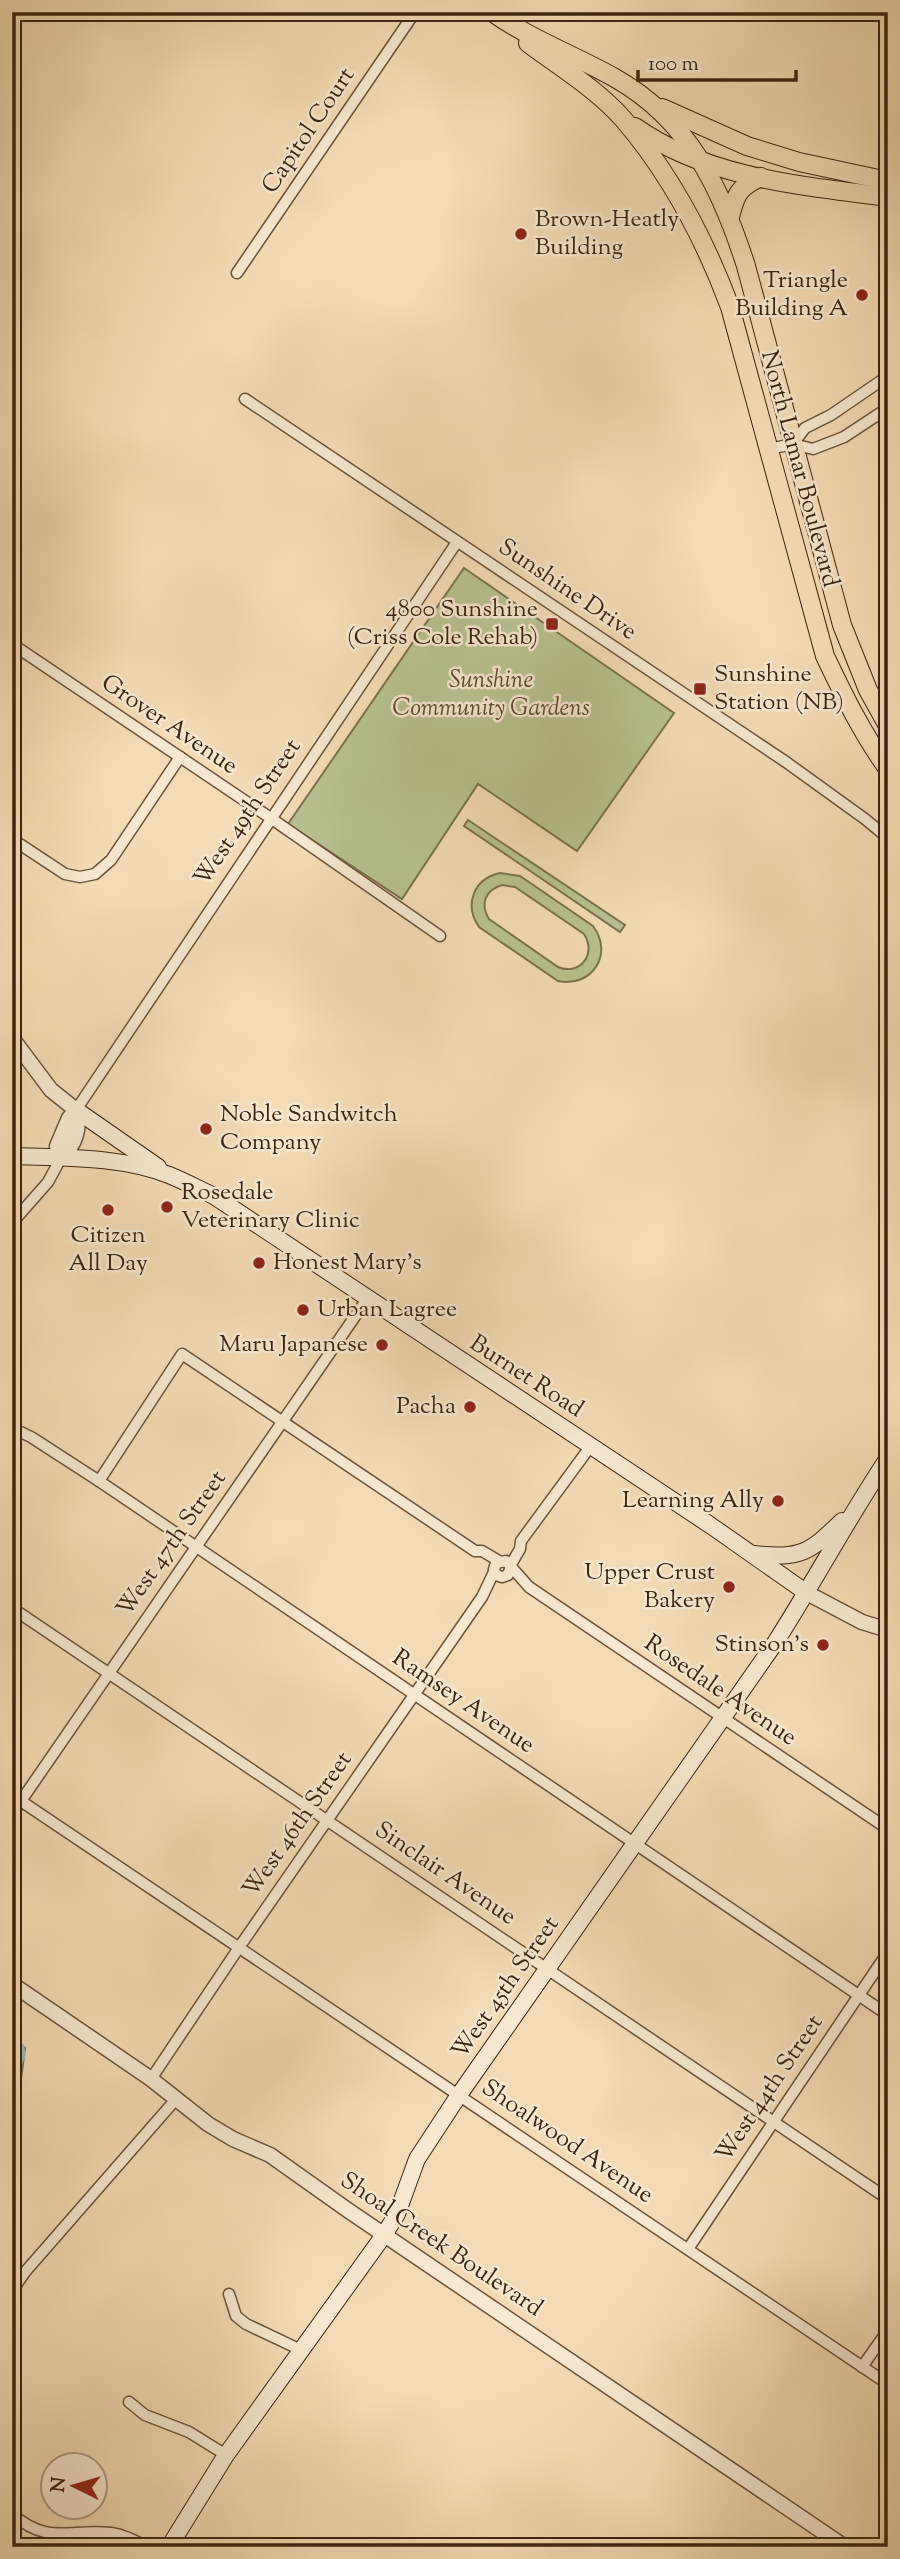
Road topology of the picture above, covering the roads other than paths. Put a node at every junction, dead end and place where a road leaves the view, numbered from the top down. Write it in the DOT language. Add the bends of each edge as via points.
graph roads {
  1 [pos="415,12"];
  2 [pos="492,12"];
  3 [pos="520,32"];
  4 [pos="655,105"];
  5 [pos="623,119"];
  6 [pos="704,164"];
  7 [pos="761,177"];
  8 [pos="888,181"];
  9 [pos="888,197"];
  10 [pos="730,216"];
  11 [pos="237,273"];
  12 [pos="730,307"];
  13 [pos="772,364"];
  14 [pos="888,376"];
  15 [pos="245,399"];
  16 [pos="888,408"];
  17 [pos="793,444"];
  18 [pos="769,449"];
  19 [pos="457,542"];
  20 [pos="12,644"];
  21 [pos="861,673"];
  22 [pos="838,682"];
  23 [pos="888,726"];
  24 [pos="180,757"];
  25 [pos="888,769"];
  26 [pos="272,819"];
  27 [pos="865,819"];
  28 [pos="888,829"];
  29 [pos="888,838"];
  30 [pos="12,839"];
  31 [pos="440,936"];
  32 [pos="12,1038"];
  33 [pos="76,1110"];
  34 [pos="12,1156"];
  35 [pos="61,1158"];
  36 [pos="168,1175"];
  37 [pos="12,1223"];
  38 [pos="367,1299"];
  39 [pos="283,1422"];
  40 [pos="12,1428"];
  41 [pos="590,1447"];
  42 [pos="888,1458"];
  43 [pos="99,1481"];
  44 [pos="852,1512"];
  45 [pos="195,1546"];
  46 [pos="753,1554"];
  47 [pos="502,1569"];
  48 [pos="807,1593"];
  49 [pos="12,1608"];
  50 [pos="888,1630"];
  51 [pos="109,1673"];
  52 [pos="415,1695"];
  53 [pos="722,1717"];
  54 [pos="17,1798"];
  55 [pos="12,1814"];
  56 [pos="327,1819"];
  57 [pos="888,1829"];
  58 [pos="635,1842"];
  59 [pos="240,1946"];
  60 [pos="888,1952"];
  61 [pos="547,1968"];
  62 [pos="12,1984"];
  63 [pos="858,1995"];
  64 [pos="888,2015"];
  65 [pos="151,2078"];
  66 [pos="459,2095"];
  67 [pos="177,2098"];
  68 [pos="774,2121"];
  69 [pos="888,2199"];
  70 [pos="384,2235"];
  71 [pos="688,2249"];
  72 [pos="12,2291"];
  73 [pos="229,2294"];
  74 [pos="888,2330"];
  75 [pos="303,2351"];
  76 [pos="862,2367"];
  77 [pos="888,2384"];
  78 [pos="129,2402"];
  79 [pos="226,2455"];
  80 [pos="12,2514"];
  81 [pos="147,2547"];
  82 [pos="169,2547"];
  83 [pos="845,2547"];
  1 -- 11 [label="street, Capitol Court"];
  2 -- 3 [label="main road, North Lamar Boulevard"];
  3 -- 4 [label="main road, North Lamar Boulevard" via="617,79"];
  3 -- 5 [label="main road, North Lamar Boulevard"];
  4 -- 6 [label="main road, North Lamar Boulevard"];
  4 -- 8 [label="main road" via="747,146"];
  5 -- 6 [label="main road"];
  5 -- 12 [label="main road, North Lamar Boulevard" via="694,223"];
  6 -- 7 [label="main road"];
  6 -- 10 [label="main road, North Lamar Boulevard"];
  7 -- 9 [label="main road"];
  7 -- 10 [label="main road" via="745,184"];
  10 -- 13 [label="main road, North Lamar Boulevard"];
  12 -- 13 [label="main road" via="745,311"];
  12 -- 18 [label="main road, North Lamar Boulevard"];
  13 -- 17 [label="main road, North Lamar Boulevard"];
  14 -- 17 [label="street" via="805,428"];
  15 -- 19 [label="street, Sunshine Drive"];
  16 -- 17 [label="street" via="844,437 813,449"];
  17 -- 18 [label="street"];
  17 -- 21 [label="main road, North Lamar Boulevard" via="829,581"];
  18 -- 22 [label="main road, North Lamar Boulevard" via="825,656"];
  19 -- 26 [label="street, West 49th Street"];
  19 -- 27 [label="street, Sunshine Drive"];
  20 -- 24 [label="street, Grover Avenue"];
  21 -- 22 [label="main road"];
  21 -- 23 [label="main road, North Lamar Boulevard"];
  22 -- 25 [label="main road, North Lamar Boulevard"];
  24 -- 26 [label="street, Grover Avenue"];
  24 -- 30 [label="street" via="107,866 88,877 65,874"];
  26 -- 31 [label="street, Grover Avenue"];
  26 -- 33 [label="street, West 49th Street"];
  27 -- 28 [label="street, Sunshine Drive"];
  27 -- 29 [label="street, Sunshine Drive"];
  32 -- 33 [label="street" via="51,1090"];
  33 -- 35 [label="street, West 49th Street" via="57,1146"];
  33 -- 36 [label="main road"];
  34 -- 35 [label="main road, Burnet Road"];
  35 -- 36 [label="main road, Burnet Road" via="124,1163"];
  35 -- 37 [label="street, West 49th Street" via="48,1182"];
  36 -- 38 [label="main road, Burnet Road" via="214,1196"];
  38 -- 39 [label="street, West 47th Street"];
  38 -- 41 [label="main road, Burnet Road"];
  39 -- 43 [label="street, Rosedale Avenue" via="182,1354"];
  39 -- 45 [label="street, West 47th Street"];
  39 -- 47 [label="street, Rosedale Avenue"];
  40 -- 43 [label="street, Ramsey Avenue"];
  41 -- 46 [label="main road, Burnet Road"];
  41 -- 47 [label="street, West 46th Street" via="514,1545"];
  42 -- 44 [label="main road, West 45th Street"];
  43 -- 45 [label="street, Ramsey Avenue"];
  44 -- 46 [label="main road" via="806,1551 788,1556"];
  44 -- 48 [label="main road, West 45th Street"];
  45 -- 51 [label="street, West 47th Street"];
  45 -- 52 [label="street, Ramsey Avenue"];
  46 -- 48 [label="main road, Burnet Road"];
  47 -- 52 [label="street, West 46th Street"];
  47 -- 53 [label="street, Rosedale Avenue"];
  48 -- 50 [label="street, Burnet Road" via="862,1622"];
  48 -- 53 [label="main road, West 45th Street"];
  49 -- 51 [label="street, Sinclair Avenue"];
  51 -- 54 [label="street, West 47th Street"];
  51 -- 56 [label="street, Sinclair Avenue"];
  52 -- 56 [label="street, West 46th Street"];
  52 -- 58 [label="street, Ramsey Avenue"];
  53 -- 57 [label="street, Rosedale Avenue"];
  53 -- 58 [label="main road, West 45th Street"];
  54 -- 55 [label="street, West 47th Street"];
  54 -- 59 [label="street, Shoalwood Avenue"];
  56 -- 59 [label="street, West 46th Street"];
  56 -- 61 [label="street, Sinclair Avenue"];
  58 -- 61 [label="main road, West 45th Street"];
  58 -- 63 [label="street, Ramsey Avenue"];
  59 -- 65 [label="street, West 46th Street"];
  59 -- 66 [label="street, Shoalwood Avenue"];
  60 -- 63 [label="street, West 44th Street"];
  61 -- 66 [label="main road, West 45th Street"];
  61 -- 68 [label="street, Sinclair Avenue"];
  62 -- 65 [label="street, Shoal Creek Boulevard"];
  63 -- 64 [label="street, Ramsey Avenue"];
  63 -- 68 [label="street, West 44th Street"];
  65 -- 67 [label="street, Shoal Creek Boulevard"];
  66 -- 70 [label="main road, West 45th Street" via="417,2159 397,2214"];
  66 -- 71 [label="street, Shoalwood Avenue"];
  67 -- 70 [label="street, Shoal Creek Boulevard" via="208,2124 270,2155"];
  67 -- 72 [label="street"];
  68 -- 69 [label="street, Sinclair Avenue"];
  68 -- 71 [label="street, West 44th Street"];
  70 -- 75 [label="main road, West 45th Street"];
  70 -- 83 [label="street, Shoal Creek Boulevard"];
  71 -- 76 [label="street, Shoalwood Avenue"];
  73 -- 75 [label="street" via="236,2316 246,2324"];
  74 -- 76 [label="street"];
  75 -- 79 [label="main road, West 45th Street"];
  76 -- 77 [label="street, Shoalwood Avenue"];
  78 -- 79 [label="street" via="145,2415 189,2432"];
  79 -- 82 [label="main road, West 45th Street"];
  80 -- 81 [label="street" via="49,2534 110,2533"];
}
